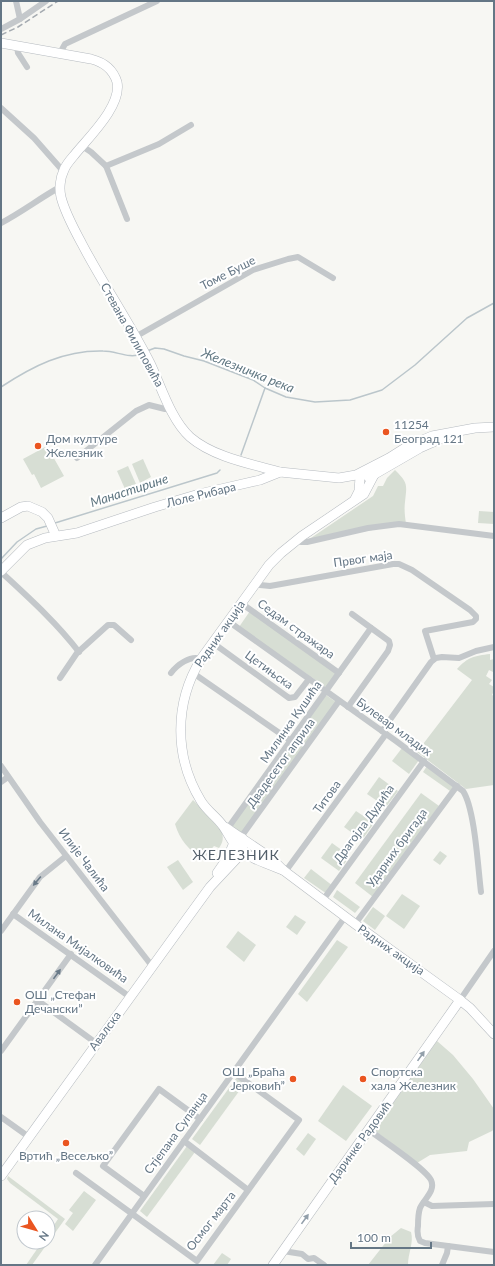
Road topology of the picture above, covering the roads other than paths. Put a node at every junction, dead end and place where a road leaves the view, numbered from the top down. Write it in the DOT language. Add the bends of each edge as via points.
graph roads {
  1 [pos="16,1"];
  2 [pos="46,1"];
  3 [pos="157,1"];
  4 [pos="20,19"];
  5 [pos="1,29"];
  6 [pos="1,43"];
  7 [pos="17,46"];
  8 [pos="60,53"];
  9 [pos="27,67"];
  10 [pos="1,108"];
  11 [pos="191,125"];
  12 [pos="82,146"];
  13 [pos="106,166"];
  14 [pos="63,171"];
  15 [pos="60,187"];
  16 [pos="127,219"];
  17 [pos="1,223"];
  18 [pos="333,278"];
  19 [pos="138,340"];
  20 [pos="171,408"];
  21 [pos="494,427"];
  22 [pos="77,458"];
  23 [pos="280,472"];
  24 [pos="362,478"];
  25 [pos="1,518"];
  26 [pos="53,528"];
  27 [pos="494,536"];
  28 [pos="298,539"];
  29 [pos="1,572"];
  30 [pos="256,583"];
  31 [pos="241,603"];
  32 [pos="352,614"];
  33 [pos="228,621"];
  34 [pos="371,628"];
  35 [pos="131,640"];
  36 [pos="213,643"];
  37 [pos="494,647"];
  38 [pos="79,652"];
  39 [pos="201,659"];
  40 [pos="434,659"];
  41 [pos="171,673"];
  42 [pos="193,673"];
  43 [pos="339,673"];
  44 [pos="60,678"];
  45 [pos="309,679"];
  46 [pos="326,691"];
  47 [pos="339,701"];
  48 [pos="348,707"];
  49 [pos="384,732"];
  50 [pos="291,742"];
  51 [pos="424,762"];
  52 [pos="1,766"];
  53 [pos="8,777"];
  54 [pos="1,782"];
  55 [pos="457,786"];
  56 [pos="226,828"];
  57 [pos="239,840"];
  58 [pos="242,851"];
  59 [pos="66,856"];
  60 [pos="263,863"];
  61 [pos="228,868"];
  62 [pos="284,871"];
  63 [pos="210,887"];
  64 [pos="481,892"];
  65 [pos="323,900"];
  66 [pos="13,914"];
  67 [pos="345,917"];
  68 [pos="355,924"];
  69 [pos="1,931"];
  70 [pos="494,951"];
  71 [pos="71,954"];
  72 [pos="152,966"];
  73 [pos="130,997"];
  74 [pos="37,1000"];
  75 [pos="460,1000"];
  76 [pos="494,1034"];
  77 [pos="96,1043"];
  78 [pos="1,1051"];
  79 [pos="233,1072"];
  80 [pos="1,1117"];
  81 [pos="200,1119"];
  82 [pos="369,1130"];
  83 [pos="29,1137"];
  84 [pos="184,1141"];
  85 [pos="76,1173"];
  86 [pos="1,1176"];
  87 [pos="248,1190"];
  88 [pos="144,1196"];
  89 [pos="424,1202"];
  90 [pos="494,1204"];
  91 [pos="132,1213"];
  92 [pos="448,1246"];
  93 [pos="283,1251"];
  94 [pos="494,1252"];
  95 [pos="95,1265"];
  96 [pos="273,1265"];
  97 [pos="324,1265"];
  98 [pos="442,1265"];
  1 -- 4 [label="street"];
  2 -- 4 [label="street"];
  3 -- 8 [label="street" via="65,44"];
  4 -- 5 [label="street"];
  6 -- 7 [label="main road, Стевана Филиповића"];
  7 -- 8 [label="main road, Стевана Филиповића"];
  7 -- 9 [label="street" via="18,54"];
  8 -- 12 [label="main road, Стевана Филиповића" via="98,61 110,69 116,79 118,90 113,105"];
  10 -- 14 [label="street" via="34,138"];
  11 -- 13 [label="street" via="159,144"];
  12 -- 13 [label="street"];
  12 -- 14 [label="main road, Стевана Филиповића"];
  13 -- 16 [label="street"];
  14 -- 15 [label="main road, Стевана Филиповића"];
  15 -- 17 [label="street"];
  15 -- 19 [label="main road, Стевана Филиповића" via="63,205 76,233"];
  18 -- 19 [label="street, Томе Буше" via="298,257 253,270"];
  19 -- 20 [label="main road, Стевана Филиповића"];
  20 -- 22 [label="street" via="151,405 143,407"];
  20 -- 23 [label="main road, Стевана Филиповића" via="186,432 202,445 240,461"];
  21 -- 24 [label="main road, Лоле Рибара" via="437,434 416,442"];
  23 -- 24 [label="main road, Лоле Рибара"];
  23 -- 26 [label="main road, Лоле Рибара" via="260,480 155,507 70,535"];
  24 -- 28 [label="main road, Радних акција" via="364,494"];
  25 -- 26 [label="main road" via="28,506 46,515"];
  26 -- 29 [label="main road, Лоле Рибара" via="44,538 27,545"];
  27 -- 28 [label="street" via="398,524 307,542"];
  28 -- 30 [label="main road, Радних акција" via="276,557"];
  29 -- 38 [label="street" via="44,612"];
  30 -- 31 [label="main road, Радних акција"];
  30 -- 40 [label="street, Првог маја" via="270,586 399,564 412,570 476,616 473,622 425,631"];
  31 -- 33 [label="main road, Радних акција"];
  31 -- 43 [label="street, Седам стражара"];
  32 -- 34 [label="street"];
  33 -- 36 [label="main road, Радних акција"];
  33 -- 45 [label="street, Булевар младих"];
  34 -- 43 [label="street, Милинка Кушића"];
  34 -- 48 [label="street" via="389,641 390,649"];
  35 -- 38 [label="street" via="116,626 110,624"];
  36 -- 39 [label="main road, Радних акција"];
  36 -- 45 [label="street, Цетињска" via="289,698 295,697"];
  37 -- 40 [label="street" via="459,658"];
  38 -- 44 [label="street"];
  39 -- 41 [label="street" via="188,660"];
  39 -- 42 [label="main road, Радних акција"];
  40 -- 49 [label="street, Титова"];
  42 -- 50 [label="street"];
  42 -- 56 [label="main road, Радних акција" via="184,697 181,717 180,739 184,762 201,801"];
  43 -- 46 [label="street, Милинка Кушића"];
  45 -- 46 [label="street, Булевар младих"];
  46 -- 47 [label="street, Булевар младих"];
  46 -- 50 [label="street, Милинка Кушића"];
  47 -- 48 [label="street, Булевар младих"];
  47 -- 57 [label="street, Двадесетог априла"];
  48 -- 49 [label="street, Булевар младих"];
  49 -- 51 [label="street, Булевар младих"];
  49 -- 62 [label="street, Титова"];
  50 -- 56 [label="street, Милинка Кушића"];
  51 -- 55 [label="street, Булевар младих"];
  51 -- 65 [label="street, Драгојла Дудића"];
  52 -- 53 [label="street, Илије Чалића"];
  53 -- 54 [label="street"];
  53 -- 59 [label="street, Илије Чалића"];
  55 -- 64 [label="street, Булевар младих" via="465,794 471,815"];
  55 -- 68 [label="street, Ударних бригада"];
  56 -- 57 [label="main road, Радних акција"];
  57 -- 58 [label="main road" via="244,842"];
  57 -- 62 [label="main road, Радних акција" via="275,862"];
  57 -- 63 [label="main road, Авалска"];
  58 -- 60 [label="main road, Радних акција"];
  58 -- 61 [label="main road, Авалска"];
  59 -- 66 [label="street, one-way" via="40,877"];
  59 -- 72 [label="street, Илије Чалића"];
  60 -- 61 [label="main road" via="246,860"];
  60 -- 62 [label="main road, Радних акција"];
  61 -- 63 [label="main road, Авалска"];
  62 -- 65 [label="main road, Радних акција"];
  63 -- 72 [label="main road, Авалска"];
  65 -- 67 [label="main road, Радних акција"];
  66 -- 69 [label="street"];
  66 -- 71 [label="street, Милана Мијалковића"];
  67 -- 68 [label="main road, Радних акција"];
  67 -- 79 [label="street, Стјепана Супанца"];
  68 -- 75 [label="main road, Радних акција"];
  70 -- 75 [label="street"];
  71 -- 73 [label="street, Милана Мијалковића"];
  74 -- 71 [label="street, one-way"];
  72 -- 73 [label="main road, Авалска"];
  73 -- 77 [label="main road, Авалска"];
  74 -- 77 [label="street"];
  74 -- 78 [label="street"];
  75 -- 76 [label="main road, Радних акција"];
  82 -- 75 [label="main road, Даринке Радовић, one-way"];
  77 -- 83 [label="main road, Авалска"];
  79 -- 81 [label="street, Стјепана Супанца"];
  79 -- 87 [label="street, Осмог марта" via="299,1120"];
  80 -- 83 [label="street"];
  81 -- 84 [label="street, Стјепана Супанца"];
  81 -- 88 [label="street" via="159,1089 103,1166"];
  82 -- 89 [label="street" via="428,1176 432,1188"];
  93 -- 82 [label="main road, Даринке Радовић, one-way"];
  83 -- 86 [label="main road, Авалска"];
  84 -- 87 [label="street, Осмог марта"];
  84 -- 88 [label="street, Стјепана Супанца"];
  85 -- 91 [label="street"];
  87 -- 91 [label="street, Осмог марта" via="197,1261"];
  88 -- 91 [label="street, Стјепана Супанца"];
  89 -- 90 [label="street" via="432,1206"];
  89 -- 92 [label="street" via="418,1215 418,1240"];
  91 -- 95 [label="street, Стјепана Супанца"];
  92 -- 94 [label="street"];
  92 -- 98 [label="street"];
  93 -- 96 [label="main road, Даринке Радовић"];
  93 -- 97 [label="street" via="302,1254 308,1259 314,1258"];
}
